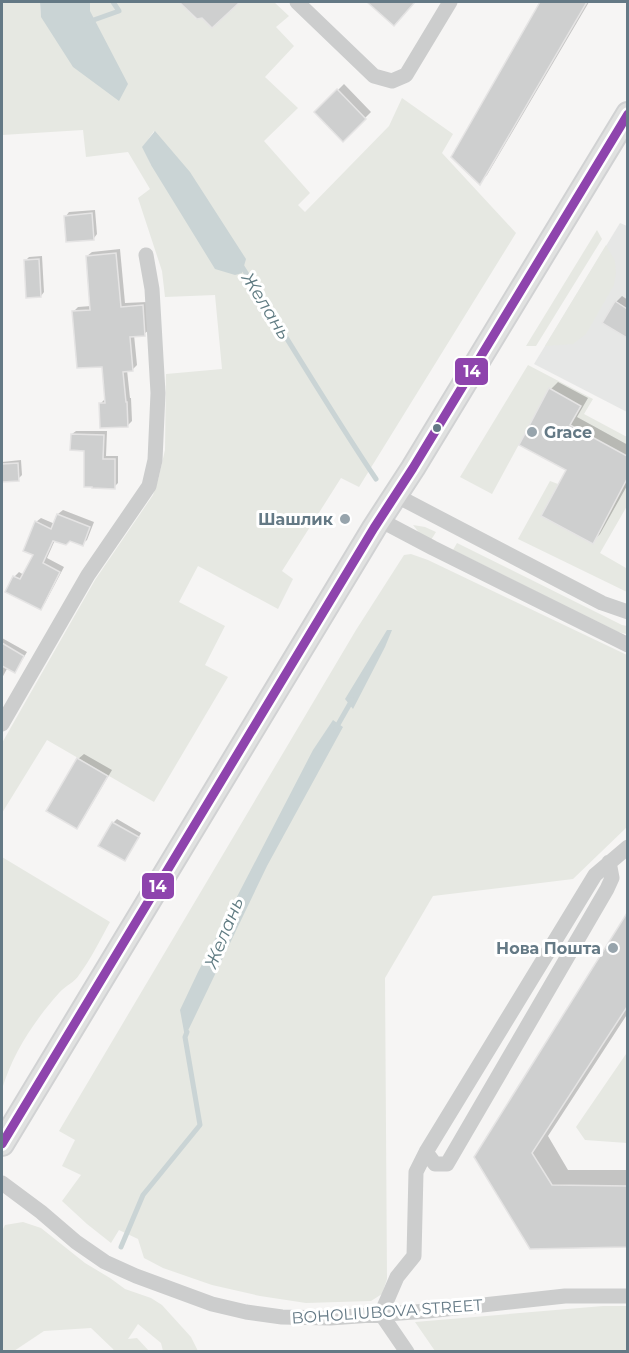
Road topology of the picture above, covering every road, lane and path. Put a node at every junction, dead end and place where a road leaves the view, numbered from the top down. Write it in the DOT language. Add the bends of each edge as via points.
graph roads {
  1 [pos="297,2"];
  2 [pos="450,2"];
  3 [pos="627,114"];
  4 [pos="146,255"];
  5 [pos="395,495"];
  6 [pos="380,519"];
  7 [pos="627,612"];
  8 [pos="626,643"];
  9 [pos="2,724"];
  10 [pos="627,847"];
  11 [pos="609,862"];
  12 [pos="2,1144"];
  13 [pos="426,1152"];
  14 [pos="2,1182"];
  15 [pos="627,1296"];
  16 [pos="381,1314"];
  17 [pos="407,1352"];
  1 -- 2 [label="street" via="374,76 392,81 406,75"];
  3 -- 5 [label="main road"];
  4 -- 9 [label="street" via="152,289 158,393 155,460 149,486 88,574"];
  5 -- 6 [label="main road"];
  5 -- 7 [label="street" via="602,603"];
  6 -- 8 [label="street"];
  6 -- 12 [label="main road"];
  10 -- 11 [label="street"];
  11 -- 13 [label="street" via="595,876"];
  11 -- 13 [label="street" via="612,878 607,889 447,1164 435,1164"];
  13 -- 16 [label="street" via="416,1172 414,1256 396,1277"];
  14 -- 16 [label="street, BOHOLIUBOVA STREET" via="105,1262 212,1304 282,1317"];
  15 -- 16 [label="street, BOHOLIUBOVA STREET" via="565,1296"];
  16 -- 17 [label="street"];
}
